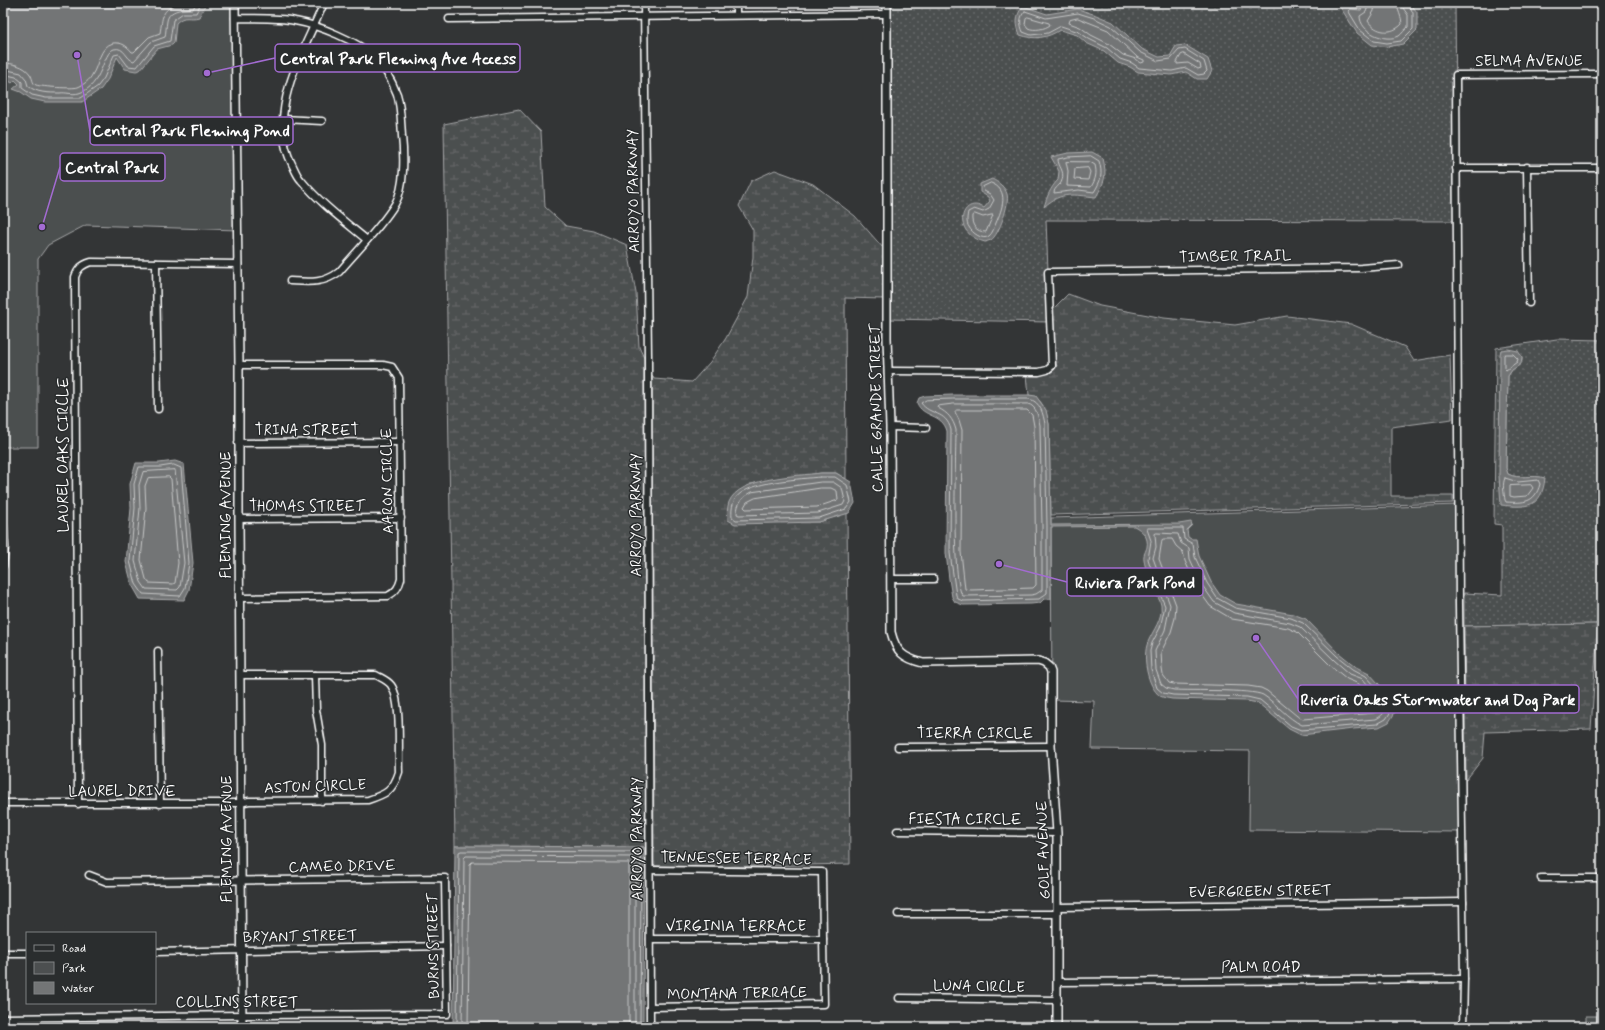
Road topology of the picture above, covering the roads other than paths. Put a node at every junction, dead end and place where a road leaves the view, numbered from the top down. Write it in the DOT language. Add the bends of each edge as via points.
graph roads {
  1 [pos="235,3"];
  2 [pos="324,3"];
  3 [pos="644,3"];
  4 [pos="736,3"];
  5 [pos="887,3"];
  6 [pos="886,14"];
  7 [pos="736,15"];
  8 [pos="644,16"];
  9 [pos="235,18"];
  10 [pos="449,19"];
  11 [pos="315,25"];
  12 [pos="1602,74"];
  13 [pos="283,118"];
  14 [pos="322,121"];
  15 [pos="1456,168"];
  16 [pos="1528,168"];
  17 [pos="1602,168"];
  18 [pos="366,240"];
  19 [pos="156,263"];
  20 [pos="238,264"];
  21 [pos="1400,265"];
  22 [pos="290,281"];
  23 [pos="1529,302"];
  24 [pos="239,365"];
  25 [pos="889,371"];
  26 [pos="158,409"];
  27 [pos="890,427"];
  28 [pos="926,428"];
  29 [pos="400,442"];
  30 [pos="238,443"];
  31 [pos="3,515"];
  32 [pos="400,518"];
  33 [pos="238,519"];
  34 [pos="3,566"];
  35 [pos="891,578"];
  36 [pos="934,579"];
  37 [pos="239,598"];
  38 [pos="158,651"];
  39 [pos="1051,672"];
  40 [pos="240,675"];
  41 [pos="315,675"];
  42 [pos="1051,746"];
  43 [pos="898,747"];
  44 [pos="322,801"];
  45 [pos="3,803"];
  46 [pos="240,803"];
  47 [pos="78,804"];
  48 [pos="160,804"];
  49 [pos="897,831"];
  50 [pos="1057,833"];
  51 [pos="650,870"];
  52 [pos="89,875"];
  53 [pos="444,878"];
  54 [pos="1541,878"];
  55 [pos="1602,878"];
  56 [pos="240,881"];
  57 [pos="1463,902"];
  58 [pos="1057,911"];
  59 [pos="898,914"];
  60 [pos="650,939"];
  61 [pos="823,939"];
  62 [pos="446,946"];
  63 [pos="241,951"];
  64 [pos="156,952"];
  65 [pos="3,953"];
  66 [pos="26,953"];
  67 [pos="1464,979"];
  68 [pos="1058,982"];
  69 [pos="899,998"];
  70 [pos="1058,1000"];
  71 [pos="650,1007"];
  72 [pos="242,1014"];
  73 [pos="447,1014"];
  74 [pos="3,1018"];
  75 [pos="242,1027"];
  76 [pos="650,1027"];
  77 [pos="1057,1027"];
  78 [pos="1463,1027"];
  1 -- 9 [label="street, FLEMING AVENUE"];
  2 -- 11 [label="street"];
  3 -- 8 [label="street, ARROYO PARKWAY"];
  4 -- 7 [label="street"];
  5 -- 6 [label="street, CALLE GRANDE STREET"];
  6 -- 7 [label="street"];
  6 -- 25 [label="street, CALLE GRANDE STREET"];
  7 -- 8 [label="street"];
  8 -- 10 [label="street"];
  8 -- 51 [label="street, ARROYO PARKWAY"];
  9 -- 11 [label="street" via="294,20"];
  9 -- 20 [label="street, FLEMING AVENUE"];
  11 -- 13 [label="street" via="288,86"];
  11 -- 18 [label="street" via="349,41 374,57 388,75 397,94 402,140 402,183 396,203"];
  12 -- 15 [label="street, SELMA AVENUE" via="1456,75"];
  13 -- 14 [label="street"];
  13 -- 18 [label="street" via="287,155 300,179"];
  15 -- 16 [label="street"];
  15 -- 57 [label="street"];
  16 -- 17 [label="street"];
  16 -- 23 [label="street"];
  18 -- 22 [label="street" via="330,279 317,282"];
  19 -- 20 [label="street, LAUREL OAKS CIRCLE"];
  19 -- 26 [label="street"];
  19 -- 47 [label="street, LAUREL OAKS CIRCLE" via="91,262 83,264 76,271 75,277"];
  20 -- 24 [label="street, FLEMING AVENUE"];
  21 -- 25 [label="street, TIMBER TRAIL" via="1361,268 1048,272 1052,366 1047,370"];
  24 -- 29 [label="street, AARON CIRCLE" via="392,367 399,378"];
  24 -- 30 [label="street, FLEMING AVENUE"];
  25 -- 27 [label="street, CALLE GRANDE STREET"];
  27 -- 28 [label="street"];
  27 -- 35 [label="street, CALLE GRANDE STREET"];
  29 -- 30 [label="street, TRINA STREET"];
  29 -- 32 [label="street, AARON CIRCLE"];
  30 -- 33 [label="street, FLEMING AVENUE"];
  31 -- 34 [label="street"];
  32 -- 33 [label="street, THOMAS STREET"];
  32 -- 37 [label="street, AARON CIRCLE" via="401,579 399,587 388,596"];
  33 -- 37 [label="street, FLEMING AVENUE"];
  35 -- 36 [label="street"];
  35 -- 39 [label="street, CALLE GRANDE STREET" via="892,638 901,653 911,660 1038,662 1044,663"];
  37 -- 40 [label="street, FLEMING AVENUE"];
  38 -- 48 [label="street"];
  39 -- 42 [label="street, GOLF AVENUE"];
  40 -- 41 [label="street, ASTON CIRCLE"];
  40 -- 46 [label="street, FLEMING AVENUE"];
  41 -- 44 [label="street" via="316,710 322,745"];
  41 -- 44 [label="street, ASTON CIRCLE" via="376,675 392,686 398,700 399,772 392,788 382,796 368,800"];
  42 -- 43 [label="street, TIERRA CIRCLE"];
  42 -- 50 [label="street, GOLF AVENUE"];
  44 -- 46 [label="street, ASTON CIRCLE"];
  45 -- 47 [label="street, LAUREL DRIVE"];
  46 -- 48 [label="street, LAUREL DRIVE"];
  46 -- 56 [label="street, FLEMING AVENUE"];
  47 -- 48 [label="street, LAUREL DRIVE"];
  49 -- 50 [label="street, FIESTA CIRCLE"];
  50 -- 58 [label="street, GOLF AVENUE"];
  51 -- 60 [label="street, ARROYO PARKWAY"];
  51 -- 61 [label="street, TENNESSEE TERRACE" via="822,872"];
  52 -- 56 [label="street, CAMEO DRIVE" via="107,882"];
  53 -- 56 [label="street, CAMEO DRIVE"];
  53 -- 62 [label="street, BURNS STREET"];
  54 -- 55 [label="street"];
  56 -- 63 [label="street, FLEMING AVENUE"];
  57 -- 58 [label="street, EVERGREEN STREET"];
  57 -- 67 [label="street"];
  58 -- 59 [label="street, EVERGREEN STREET"];
  58 -- 68 [label="street, GOLF AVENUE"];
  60 -- 61 [label="street, VIRGINIA TERRACE"];
  60 -- 71 [label="street, ARROYO PARKWAY"];
  61 -- 71 [label="street, MONTANA TERRACE" via="824,1004"];
  62 -- 63 [label="street, BRYANT STREET"];
  62 -- 73 [label="street, BURNS STREET"];
  63 -- 64 [label="street, BRYANT STREET"];
  63 -- 72 [label="street, FLEMING AVENUE"];
  65 -- 66 [label="street"];
  67 -- 68 [label="street, PALM ROAD"];
  67 -- 78 [label="street"];
  68 -- 70 [label="street, GOLF AVENUE"];
  69 -- 70 [label="street, LUNA CIRCLE"];
  70 -- 77 [label="street, GOLF AVENUE"];
  71 -- 76 [label="street, ARROYO PARKWAY"];
  72 -- 73 [label="street, COLLINS STREET"];
  72 -- 74 [label="street, COLLINS STREET"];
  72 -- 75 [label="street, FLEMING AVENUE"];
}
